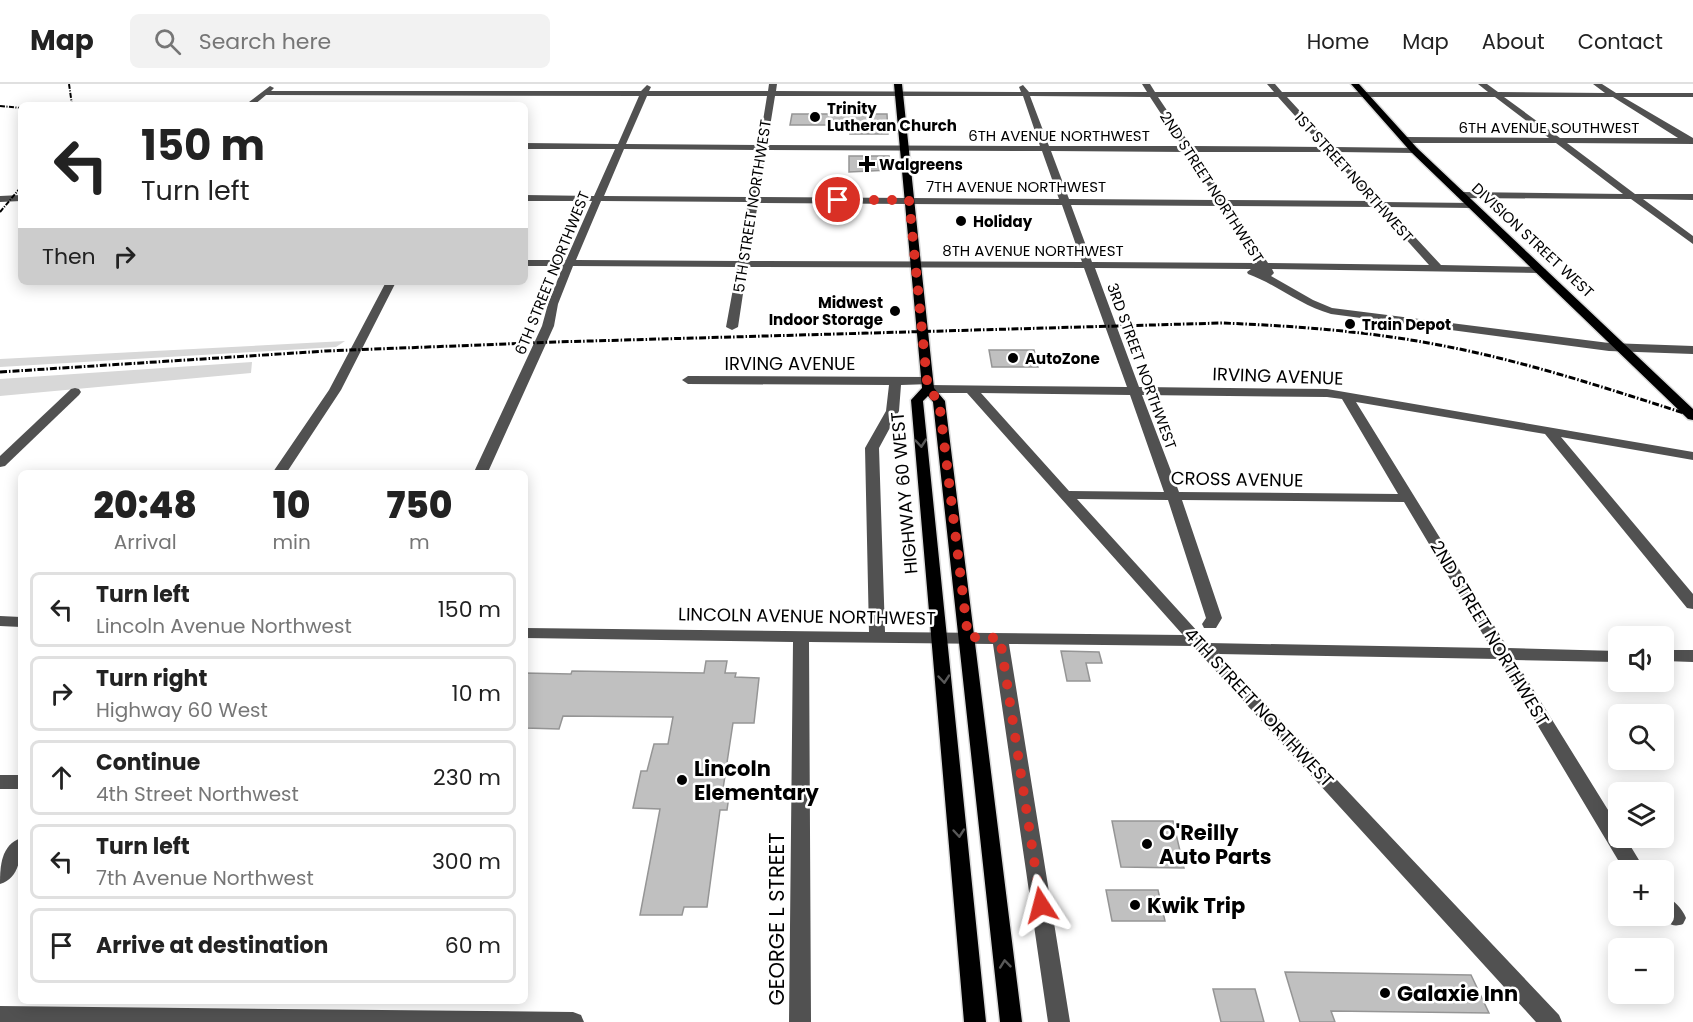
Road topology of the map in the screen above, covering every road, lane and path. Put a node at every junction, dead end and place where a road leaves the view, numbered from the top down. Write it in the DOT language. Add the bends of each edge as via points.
graph roads {
  1 [pos="275,84"];
  2 [pos="399,84"];
  3 [pos="525,84"];
  4 [pos="1146,84"];
  5 [pos="1271,84"];
  6 [pos="1355,84"];
  7 [pos="1482,84"];
  8 [pos="1597,84"];
  9 [pos="646,89"];
  10 [pos="772,89"];
  11 [pos="899,89"];
  12 [pos="1024,89"];
  13 [pos="264,93"];
  14 [pos="390,93"];
  15 [pos="518,93"];
  16 [pos="1152,95"];
  17 [pos="1280,95"];
  18 [pos="1365,95"];
  19 [pos="1496,95"];
  20 [pos="1614,95"];
  21 [pos="1693,95"];
  22 [pos="253,102"];
  23 [pos="382,102"];
  24 [pos="512,102"];
  25 [pos="1405,140"];
  26 [pos="1559,141"];
  27 [pos="1691,142"];
  28 [pos="528,146"];
  29 [pos="621,146"];
  30 [pos="762,147"];
  31 [pos="904,147"];
  32 [pos="1045,148"];
  33 [pos="1189,148"];
  34 [pos="1330,150"];
  35 [pos="1414,150"];
  36 [pos="1461,195"];
  37 [pos="1634,197"];
  38 [pos="1693,197"];
  39 [pos="18,198"];
  40 [pos="528,198"];
  41 [pos="0,199"];
  42 [pos="598,199"];
  43 [pos="754,200"];
  44 [pos="909,200"];
  45 [pos="1065,201"];
  46 [pos="1223,202"];
  47 [pos="1379,204"];
  48 [pos="1471,204"];
  49 [pos="1693,241"];
  50 [pos="528,263"];
  51 [pos="569,264"];
  52 [pos="743,264"];
  53 [pos="916,265"];
  54 [pos="1089,266"];
  55 [pos="1225,266"];
  56 [pos="1264,268"];
  57 [pos="1438,269"];
  58 [pos="1541,270"];
  59 [pos="389,285"];
  60 [pos="1282,286"];
  61 [pos="732,327"];
  62 [pos="1623,349"];
  63 [pos="1693,350"];
  64 [pos="688,381"];
  65 [pos="895,381"];
  66 [pos="928,385"];
  67 [pos="970,389"];
  68 [pos="1136,390"];
  69 [pos="75,392"];
  70 [pos="1347,396"];
  71 [pos="1693,416"];
  72 [pos="1549,431"];
  73 [pos="1693,456"];
  74 [pos="0,463"];
  75 [pos="281,470"];
  76 [pos="482,470"];
  77 [pos="1067,495"];
  78 [pos="1173,496"];
  79 [pos="1407,498"];
  80 [pos="1693,604"];
  81 [pos="0,621"];
  82 [pos="18,621"];
  83 [pos="1210,624"];
  84 [pos="528,633"];
  85 [pos="801,636"];
  86 [pos="877,637"];
  87 [pos="940,637"];
  88 [pos="968,637"];
  89 [pos="1000,638"];
  90 [pos="1201,645"];
  91 [pos="1504,654"];
  92 [pos="1608,656"];
  93 [pos="1674,656"];
  94 [pos="1693,656"];
  95 [pos="0,782"];
  96 [pos="18,782"];
  97 [pos="18,850"];
  98 [pos="1629,860"];
  99 [pos="0,876"];
  100 [pos="0,1016"];
  101 [pos="573,1022"];
  102 [pos="800,1022"];
  103 [pos="975,1022"];
  104 [pos="1011,1022"];
  105 [pos="1059,1022"];
  106 [pos="1551,1022"];
  1 -- 13 [label="street"];
  2 -- 14 [label="street"];
  3 -- 15 [label="street"];
  4 -- 16 [label="street, 2ND STREET NORTHWEST"];
  5 -- 17 [label="street, 1ST STREET NORTHWEST"];
  6 -- 18 [label="main road, DIVISION STREET WEST"];
  7 -- 19 [label="street"];
  8 -- 20 [label="street"];
  9 -- 10 [label="street"];
  9 -- 15 [label="street"];
  9 -- 29 [label="street, 6TH STREET NORTHWEST"];
  10 -- 11 [label="street"];
  10 -- 30 [label="street, 5TH STREET NORTHWEST"];
  11 -- 12 [label="street"];
  11 -- 31 [label="main road"];
  12 -- 16 [label="street"];
  12 -- 32 [label="street, 3RD STREET NORTHWEST"];
  13 -- 14 [label="street"];
  13 -- 22 [label="street"];
  14 -- 15 [label="street"];
  14 -- 23 [label="street"];
  15 -- 24 [label="street"];
  16 -- 17 [label="street"];
  16 -- 33 [label="street, 2ND STREET NORTHWEST"];
  17 -- 18 [label="street"];
  17 -- 34 [label="street, 1ST STREET NORTHWEST"];
  18 -- 19 [label="street"];
  18 -- 25 [label="main road, DIVISION STREET WEST"];
  19 -- 20 [label="street"];
  19 -- 26 [label="street"];
  20 -- 21 [label="street"];
  20 -- 27 [label="street"];
  25 -- 26 [label="street, 6TH AVENUE SOUTHWEST"];
  25 -- 35 [label="main road, DIVISION STREET WEST"];
  26 -- 27 [label="street, 6TH AVENUE SOUTHWEST"];
  26 -- 37 [label="street"];
  28 -- 29 [label="street, 6TH AVENUE NORTHWEST"];
  29 -- 30 [label="street, 6TH AVENUE NORTHWEST"];
  29 -- 42 [label="street, 6TH STREET NORTHWEST"];
  30 -- 31 [label="street, 6TH AVENUE NORTHWEST"];
  30 -- 43 [label="street, 5TH STREET NORTHWEST"];
  31 -- 32 [label="street, 6TH AVENUE NORTHWEST"];
  31 -- 44 [label="main road"];
  32 -- 33 [label="street, 6TH AVENUE NORTHWEST"];
  32 -- 45 [label="street, 3RD STREET NORTHWEST"];
  33 -- 34 [label="street, 6TH AVENUE NORTHWEST"];
  33 -- 46 [label="street, 2ND STREET NORTHWEST"];
  34 -- 35 [label="street, 6TH AVENUE NORTHWEST"];
  34 -- 47 [label="street, 1ST STREET NORTHWEST"];
  35 -- 36 [label="main road, DIVISION STREET WEST"];
  36 -- 37 [label="street"];
  36 -- 48 [label="main road, DIVISION STREET WEST"];
  37 -- 38 [label="street"];
  37 -- 49 [label="street"];
  39 -- 41 [label="street"];
  40 -- 42 [label="street, 7TH AVENUE NORTHWEST"];
  42 -- 43 [label="street, 7TH AVENUE NORTHWEST"];
  42 -- 51 [label="street, 6TH STREET NORTHWEST"];
  43 -- 44 [label="street, 7TH AVENUE NORTHWEST"];
  43 -- 52 [label="street, 5TH STREET NORTHWEST"];
  44 -- 45 [label="street, 7TH AVENUE NORTHWEST"];
  44 -- 53 [label="main road"];
  45 -- 46 [label="street, 7TH AVENUE NORTHWEST"];
  45 -- 54 [label="street, 3RD STREET NORTHWEST"];
  46 -- 47 [label="street, 7TH AVENUE NORTHWEST"];
  46 -- 56 [label="street, 2ND STREET NORTHWEST"];
  47 -- 48 [label="street, 7TH AVENUE NORTHWEST"];
  47 -- 57 [label="street, 1ST STREET NORTHWEST"];
  48 -- 58 [label="main road, DIVISION STREET WEST"];
  50 -- 51 [label="street, 8TH AVENUE NORTHWEST"];
  51 -- 52 [label="street, 8TH AVENUE NORTHWEST"];
  51 -- 76 [label="street, 6TH STREET NORTHWEST" via="548,326"];
  52 -- 53 [label="street, 8TH AVENUE NORTHWEST"];
  52 -- 61 [label="street, 5TH STREET NORTHWEST"];
  53 -- 54 [label="street, 8TH AVENUE NORTHWEST"];
  53 -- 66 [label="main road"];
  54 -- 55 [label="street, 8TH AVENUE NORTHWEST"];
  54 -- 68 [label="street, 3RD STREET NORTHWEST"];
  55 -- 56 [label="street, 8TH AVENUE NORTHWEST"];
  55 -- 60 [label="street" via="1260,274"];
  56 -- 57 [label="street, 8TH AVENUE NORTHWEST"];
  56 -- 60 [label="street, 2ND STREET NORTHWEST"];
  57 -- 58 [label="street, 8TH AVENUE NORTHWEST"];
  58 -- 62 [label="main road, DIVISION STREET WEST"];
  59 -- 75 [label="street" via="335,390"];
  60 -- 62 [label="street" via="1308,304 1331,311"];
  62 -- 63 [label="street"];
  62 -- 71 [label="main road, DIVISION STREET WEST"];
  64 -- 65 [label="street, IRVING AVENUE"];
  65 -- 66 [label="street, IRVING AVENUE"];
  65 -- 86 [label="street" via="896,407 872,448"];
  66 -- 67 [label="street, IRVING AVENUE"];
  66 -- 87 [label="main road, HIGHWAY 60 WEST, one-way" via="917,400"];
  66 -- 88 [label="main road" via="939,401"];
  67 -- 68 [label="street, IRVING AVENUE"];
  67 -- 77 [label="street, 4TH STREET NORTHWEST"];
  68 -- 70 [label="street, IRVING AVENUE"];
  68 -- 78 [label="street, 3RD STREET NORTHWEST"];
  69 -- 74 [label="street"];
  70 -- 72 [label="street, IRVING AVENUE"];
  70 -- 79 [label="street, 2ND STREET NORTHWEST"];
  72 -- 73 [label="street, IRVING AVENUE"];
  72 -- 80 [label="street"];
  77 -- 78 [label="street, CROSS AVENUE"];
  77 -- 90 [label="street, 4TH STREET NORTHWEST"];
  78 -- 79 [label="street, CROSS AVENUE"];
  78 -- 83 [label="street, 3RD STREET NORTHWEST" via="1214,618"];
  79 -- 91 [label="street, 2ND STREET NORTHWEST"];
  81 -- 82 [label="street"];
  84 -- 85 [label="street, LINCOLN AVENUE NORTHWEST"];
  85 -- 86 [label="street, LINCOLN AVENUE NORTHWEST"];
  85 -- 102 [label="street, GEORGE L STREET"];
  86 -- 87 [label="street, LINCOLN AVENUE NORTHWEST"];
  87 -- 88 [label="street, LINCOLN AVENUE NORTHWEST"];
  87 -- 103 [label="main road, HIGHWAY 60 WEST, one-way"];
  88 -- 89 [label="street, LINCOLN AVENUE NORTHWEST"];
  104 -- 88 [label="main road, one-way"];
  89 -- 90 [label="street, LINCOLN AVENUE NORTHWEST"];
  89 -- 105 [label="street"];
  90 -- 91 [label="street, LINCOLN AVENUE NORTHWEST"];
  90 -- 106 [label="street, 4TH STREET NORTHWEST"];
  91 -- 92 [label="street, LINCOLN AVENUE NORTHWEST"];
  91 -- 98 [label="street, 2ND STREET NORTHWEST"];
  93 -- 94 [label="street"];
  95 -- 96 [label="street"];
  97 -- 99 [label="street"];
  100 -- 101 [label="street"];
}
